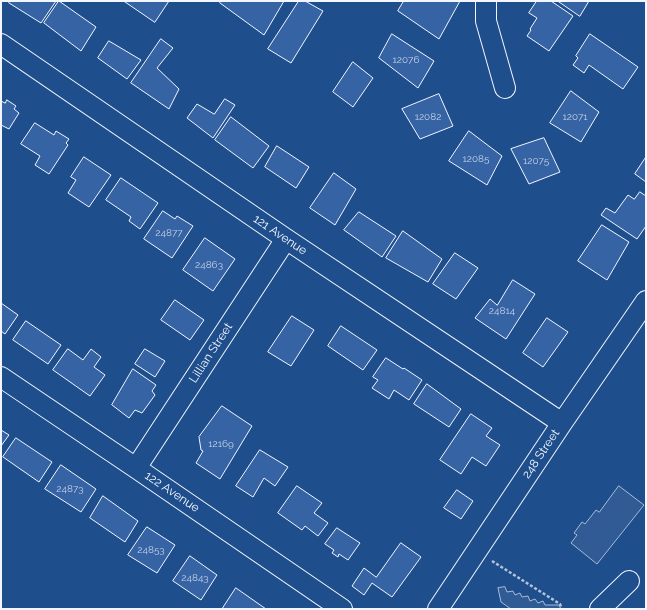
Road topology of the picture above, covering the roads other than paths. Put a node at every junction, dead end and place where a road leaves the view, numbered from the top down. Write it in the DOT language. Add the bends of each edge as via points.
graph roads {
  1 [pos="486,1"];
  2 [pos="1,44"];
  3 [pos="505,88"];
  4 [pos="286,239"];
  5 [pos="646,301"];
  6 [pos="1,377"];
  7 [pos="562,423"];
  8 [pos="136,468"];
  9 [pos="629,581"];
  10 [pos="342,609"];
  11 [pos="438,609"];
  12 [pos="600,609"];
  1 -- 3 [label="street" via="486,21"];
  2 -- 4 [label="street, 121 Avenue"];
  4 -- 7 [label="street, 121 Avenue"];
  4 -- 8 [label="street, Lillian Street"];
  5 -- 7 [label="street, 248 Street"];
  6 -- 8 [label="street, 122 Avenue"];
  7 -- 11 [label="street, 248 Street"];
  8 -- 10 [label="street, 122 Avenue"];
  9 -- 12 [label="street"];
}
